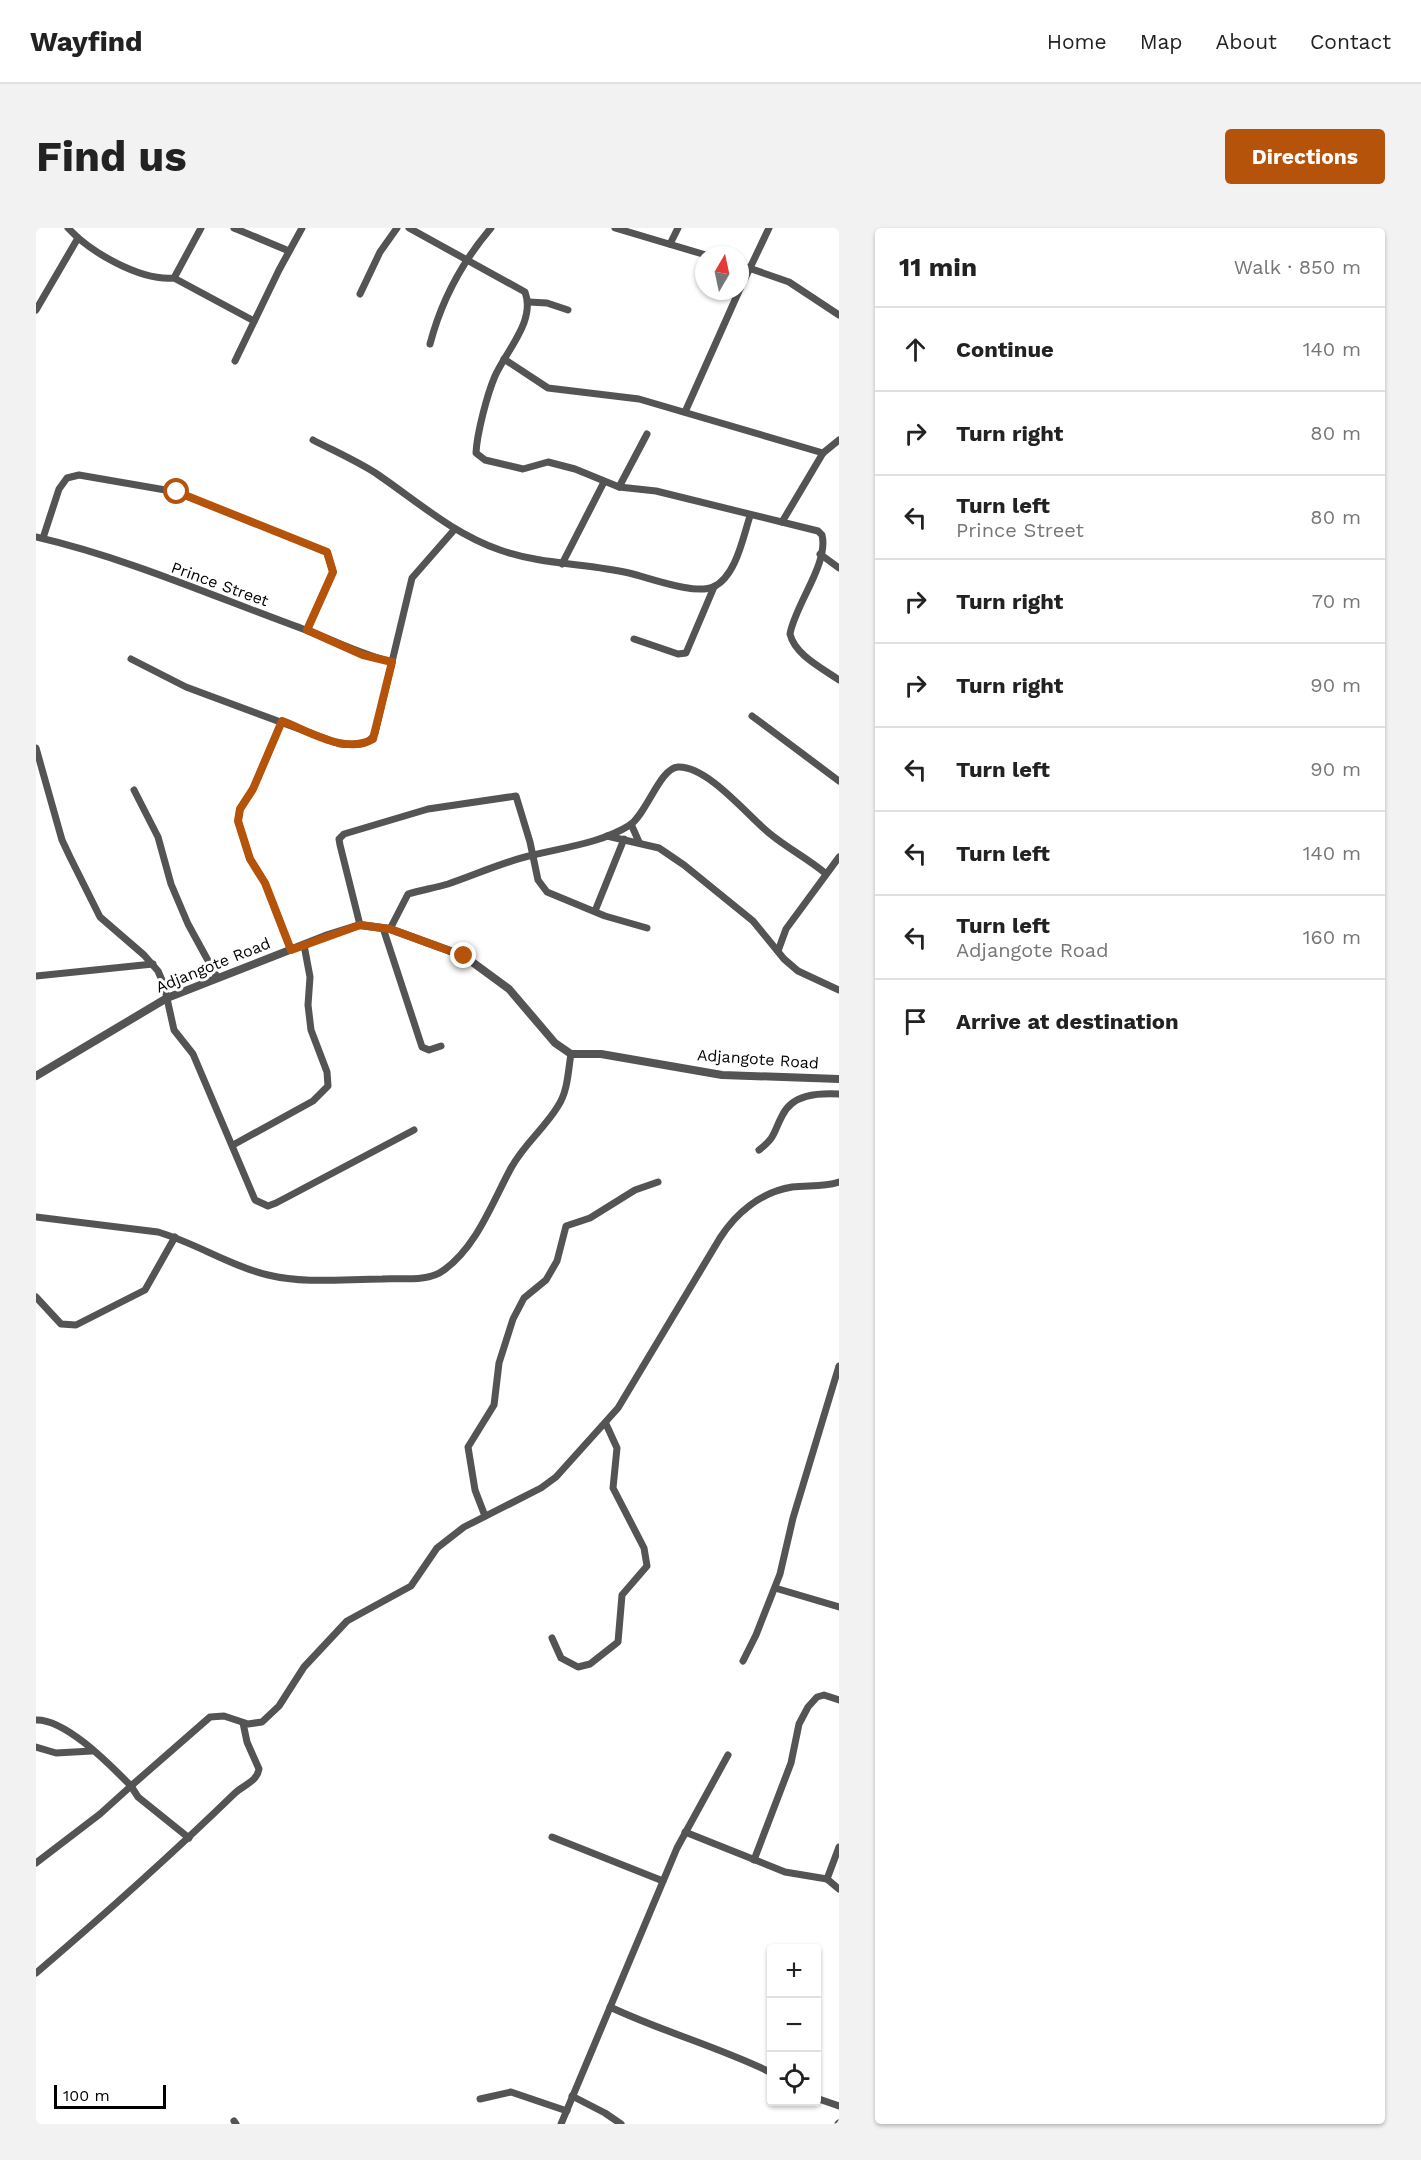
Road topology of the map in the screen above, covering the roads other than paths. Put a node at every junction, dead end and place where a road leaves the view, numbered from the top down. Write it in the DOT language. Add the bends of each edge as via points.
graph roads {
  1 [pos="68,228"];
  2 [pos="201,228"];
  3 [pos="234,228"];
  4 [pos="302,228"];
  5 [pos="397,228"];
  6 [pos="409,228"];
  7 [pos="491,228"];
  8 [pos="615,228"];
  9 [pos="678,228"];
  10 [pos="769,228"];
  11 [pos="78,238"];
  12 [pos="670,244"];
  13 [pos="289,251"];
  14 [pos="695,252"];
  15 [pos="466,262"];
  16 [pos="750,268"];
  17 [pos="174,278"];
  18 [pos="360,294"];
  19 [pos="736,300"];
  20 [pos="529,302"];
  21 [pos="36,310"];
  22 [pos="568,310"];
  23 [pos="839,315"];
  24 [pos="254,321"];
  25 [pos="430,344"];
  26 [pos="504,359"];
  27 [pos="236,362"];
  28 [pos="686,412"];
  29 [pos="647,434"];
  30 [pos="313,440"];
  31 [pos="839,440"];
  32 [pos="823,453"];
  33 [pos="604,482"];
  34 [pos="619,487"];
  35 [pos="750,516"];
  36 [pos="782,522"];
  37 [pos="454,530"];
  38 [pos="39,537"];
  39 [pos="820,554"];
  40 [pos="562,564"];
  41 [pos="839,568"];
  42 [pos="714,587"];
  43 [pos="307,630"];
  44 [pos="634,639"];
  45 [pos="131,659"];
  46 [pos="392,662"];
  47 [pos="839,680"];
  48 [pos="752,716"];
  49 [pos="282,721"];
  50 [pos="36,748"];
  51 [pos="839,781"];
  52 [pos="134,790"];
  53 [pos="631,824"];
  54 [pos="605,836"];
  55 [pos="624,839"];
  56 [pos="531,842"];
  57 [pos="639,842"];
  58 [pos="533,855"];
  59 [pos="839,857"];
  60 [pos="522,858"];
  61 [pos="825,873"];
  62 [pos="595,911"];
  63 [pos="360,925"];
  64 [pos="387,928"];
  65 [pos="647,928"];
  66 [pos="304,945"];
  67 [pos="291,950"];
  68 [pos="778,951"];
  69 [pos="153,964"];
  70 [pos="36,976"];
  71 [pos="217,977"];
  72 [pos="839,990"];
  73 [pos="167,998"];
  74 [pos="441,1046"];
  75 [pos="571,1054"];
  76 [pos="36,1076"];
  77 [pos="839,1079"];
  78 [pos="839,1094"];
  79 [pos="414,1130"];
  80 [pos="233,1145"];
  81 [pos="759,1150"];
  82 [pos="658,1182"];
  83 [pos="839,1182"];
  84 [pos="36,1217"];
  85 [pos="175,1237"];
  86 [pos="36,1297"];
  87 [pos="839,1366"];
  88 [pos="606,1424"];
  89 [pos="485,1516"];
  90 [pos="775,1588"];
  91 [pos="839,1607"];
  92 [pos="552,1638"];
  93 [pos="743,1661"];
  94 [pos="839,1700"];
  95 [pos="36,1720"];
  96 [pos="243,1723"];
  97 [pos="36,1748"];
  98 [pos="93,1751"];
  99 [pos="728,1755"];
  100 [pos="131,1786"];
  101 [pos="685,1832"];
  102 [pos="552,1837"];
  103 [pos="189,1838"];
  104 [pos="839,1847"];
  105 [pos="754,1860"];
  106 [pos="36,1863"];
  107 [pos="827,1879"];
  108 [pos="663,1881"];
  109 [pos="839,1889"];
  110 [pos="36,1973"];
  111 [pos="610,2007"];
  112 [pos="767,2071"];
  113 [pos="572,2096"];
  114 [pos="480,2099"];
  115 [pos="821,2100"];
  116 [pos="839,2106"];
  117 [pos="567,2111"];
  118 [pos="561,2124"];
  119 [pos="621,2124"];
  1 -- 11 [label="street"];
  2 -- 17 [label="street"];
  3 -- 13 [label="street"];
  4 -- 13 [label="street"];
  5 -- 18 [label="street" via="380,252"];
  6 -- 15 [label="street"];
  7 -- 15 [label="street"];
  8 -- 12 [label="street"];
  9 -- 12 [label="street"];
  10 -- 16 [label="street"];
  11 -- 17 [label="street" via="152,278"];
  11 -- 21 [label="street"];
  12 -- 14 [label="street"];
  13 -- 24 [label="street"];
  15 -- 20 [label="street" via="525,292"];
  15 -- 25 [label="street" via="437,315"];
  16 -- 23 [label="street" via="789,282"];
  17 -- 24 [label="street"];
  19 -- 28 [label="street"];
  20 -- 22 [label="street"];
  20 -- 26 [label="street" via="527,316"];
  24 -- 27 [label="street"];
  26 -- 28 [label="street" via="548,388 639,399"];
  26 -- 33 [label="street" via="494,378 477,453 485,460 523,469 548,462"];
  28 -- 32 [label="street"];
  29 -- 34 [label="street"];
  30 -- 37 [label="street" via="377,474"];
  31 -- 32 [label="street"];
  32 -- 36 [label="street"];
  33 -- 34 [label="street"];
  33 -- 40 [label="street"];
  34 -- 35 [label="street" via="656,491"];
  35 -- 36 [label="street"];
  35 -- 42 [label="street" via="733,566"];
  36 -- 39 [label="street" via="822,535"];
  37 -- 40 [label="street" via="499,550"];
  37 -- 46 [label="street" via="412,578"];
  38 -- 43 [label="street, Prince Street" via="123,561"];
  38 -- 43 [label="street" via="67,478 79,475 177,492 327,552 333,572"];
  39 -- 41 [label="street"];
  39 -- 47 [label="street" via="790,634 801,652"];
  40 -- 42 [label="street" via="616,570 702,590"];
  42 -- 44 [label="street" via="686,652 678,654"];
  43 -- 46 [label="street, Prince Street" via="363,655"];
  45 -- 49 [label="street" via="186,687"];
  46 -- 49 [label="street" via="375,733 366,743 340,744"];
  48 -- 51 [label="street"];
  49 -- 67 [label="street" via="253,789 240,809 238,821 250,859 265,883"];
  50 -- 69 [label="street" via="62,840 95,907 108,925"];
  52 -- 71 [label="street" via="158,837 171,884 188,924"];
  53 -- 54 [label="street"];
  53 -- 57 [label="street"];
  53 -- 61 [label="street" via="670,770 687,768 723,790 769,833"];
  54 -- 55 [label="street"];
  54 -- 58 [label="street"];
  55 -- 57 [label="street"];
  55 -- 62 [label="street"];
  56 -- 58 [label="street"];
  56 -- 60 [label="street"];
  56 -- 63 [label="street" via="516,796 428,809 344,834 340,845"];
  57 -- 68 [label="street" via="659,848 684,865 753,921"];
  58 -- 60 [label="street"];
  58 -- 62 [label="street" via="538,880 547,892"];
  59 -- 61 [label="street"];
  60 -- 64 [label="street" via="408,894"];
  61 -- 68 [label="street" via="786,929"];
  62 -- 65 [label="street"];
  63 -- 64 [label="street, Adjangote Road"];
  63 -- 66 [label="street, Adjangote Road"];
  64 -- 74 [label="street" via="422,1047 429,1050"];
  64 -- 75 [label="street, Adjangote Road" via="464,956 488,971 509,989 555,1043"];
  66 -- 67 [label="street, Adjangote Road"];
  66 -- 80 [label="street" via="310,977 311,1030 327,1072 328,1086 313,1101"];
  67 -- 71 [label="street, Adjangote Road"];
  68 -- 72 [label="street" via="798,971"];
  69 -- 70 [label="street"];
  69 -- 73 [label="street"];
  71 -- 73 [label="street, Adjangote Road"];
  73 -- 76 [label="street, Adjangote Road"];
  73 -- 80 [label="street" via="174,1029 193,1054"];
  75 -- 77 [label="street, Adjangote Road" via="601,1054 722,1075"];
  75 -- 85 [label="street" via="565,1092 558,1107 515,1161 475,1237 442,1272 424,1277 293,1280 237,1265"];
  78 -- 81 [label="street" via="803,1097 784,1112 777,1133"];
  79 -- 80 [label="street" via="268,1206 255,1200"];
  82 -- 89 [label="street" via="635,1190 590,1218 566,1226 557,1261 546,1280 524,1298 513,1318 498,1363 494,1405 468,1447 475,1490"];
  83 -- 88 [label="street" via="780,1190 746,1208 736,1218"];
  84 -- 85 [label="street"];
  85 -- 86 [label="street" via="145,1290 76,1325 61,1324"];
  87 -- 90 [label="street"];
  88 -- 89 [label="street" via="556,1477"];
  88 -- 92 [label="street" via="617,1448 614,1488 644,1548 647,1566 622,1595 620,1636 614,1647 590,1664 578,1667 561,1658"];
  89 -- 96 [label="street" via="437,1548 411,1586 347,1621 304,1667 271,1716 255,1725"];
  90 -- 91 [label="street"];
  90 -- 93 [label="street"];
  94 -- 105 [label="street" via="824,1695 808,1707"];
  95 -- 98 [label="street" via="52,1722"];
  96 -- 100 [label="street" via="224,1716 203,1722"];
  96 -- 103 [label="street" via="259,1773"];
  97 -- 98 [label="street" via="56,1753"];
  98 -- 100 [label="street"];
  99 -- 101 [label="street"];
  100 -- 103 [label="street" via="146,1804"];
  100 -- 106 [label="street"];
  101 -- 105 [label="street"];
  101 -- 108 [label="street"];
  102 -- 108 [label="street"];
  103 -- 110 [label="street"];
  104 -- 107 [label="street"];
  105 -- 107 [label="street" via="785,1872"];
  107 -- 109 [label="street"];
  108 -- 111 [label="street"];
  111 -- 112 [label="street"];
  111 -- 113 [label="street"];
  113 -- 117 [label="street"];
  113 -- 119 [label="street"];
  114 -- 117 [label="street" via="511,2092"];
  115 -- 116 [label="street"];
  117 -- 118 [label="street"];
}
